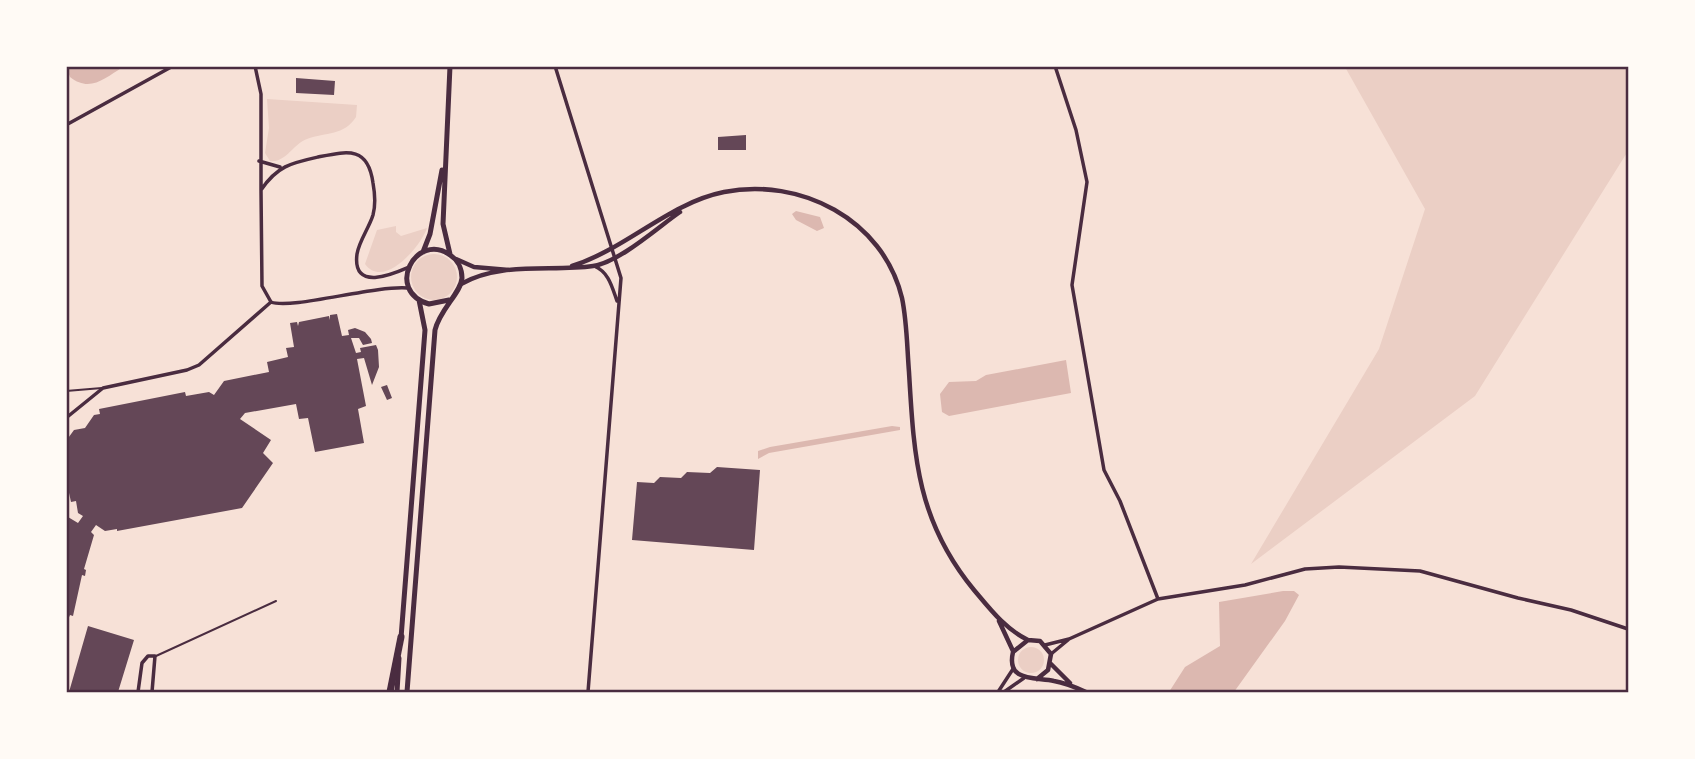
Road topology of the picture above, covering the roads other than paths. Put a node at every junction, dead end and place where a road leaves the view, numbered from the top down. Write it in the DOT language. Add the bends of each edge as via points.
graph roads {
  1 [pos="173,66"];
  2 [pos="255,66"];
  3 [pos="450,66"];
  4 [pos="555,66"];
  5 [pos="1055,66"];
  6 [pos="66,125"];
  7 [pos="259,161"];
  8 [pos="444,164"];
  9 [pos="280,167"];
  10 [pos="261,190"];
  11 [pos="690,205"];
  12 [pos="610,248"];
  13 [pos="423,252"];
  14 [pos="452,256"];
  15 [pos="616,256"];
  16 [pos="572,266"];
  17 [pos="594,266"];
  18 [pos="409,267"];
  19 [pos="509,270"];
  20 [pos="461,284"];
  21 [pos="409,288"];
  22 [pos="419,300"];
  23 [pos="449,300"];
  24 [pos="271,302"];
  25 [pos="617,302"];
  26 [pos="103,388"];
  27 [pos="66,391"];
  28 [pos="66,418"];
  29 [pos="1158,599"];
  30 [pos="276,601"];
  31 [pos="995,615"];
  32 [pos="1629,629"];
  33 [pos="401,637"];
  34 [pos="1069,639"];
  35 [pos="1028,640"];
  36 [pos="1045,645"];
  37 [pos="1013,652"];
  38 [pos="1051,654"];
  39 [pos="155,656"];
  40 [pos="1051,664"];
  41 [pos="1013,669"];
  42 [pos="1024,678"];
  43 [pos="1037,679"];
  44 [pos="1072,685"];
  45 [pos="138,692"];
  46 [pos="152,692"];
  47 [pos="390,692"];
  48 [pos="397,692"];
  49 [pos="407,692"];
  50 [pos="587,692"];
  51 [pos="998,692"];
  52 [pos="1004,692"];
  53 [pos="1086,692"];
  1 -- 6 [label="street"];
  2 -- 7 [label="street" via="261,94"];
  3 -- 8 [label="main road"];
  4 -- 12 [label="street"];
  5 -- 29 [label="street" via="1087,182 1072,285 1104,470 1121,500"];
  7 -- 9 [label="street"];
  7 -- 10 [label="street"];
  8 -- 13 [label="main road"];
  8 -- 14 [label="main road" via="443,224"];
  9 -- 10 [label="street"];
  9 -- 18 [label="street" via="345,152 360,155 370,166 376,202 358,253 359,267 379,279"];
  10 -- 24 [label="street" via="262,286"];
  11 -- 12 [label="street"];
  11 -- 15 [label="street"];
  11 -- 31 [label="street" via="730,191 789,191 834,209 878,248 899,288 904,311 915,454 925,503 951,560"];
  12 -- 15 [label="street"];
  12 -- 16 [label="street"];
  13 -- 14 [label="main road" via="437,250"];
  13 -- 18 [label="main road"];
  14 -- 19 [label="street" via="474,267"];
  14 -- 20 [label="main road" via="461,270"];
  15 -- 17 [label="street"];
  15 -- 25 [label="street" via="621,278"];
  16 -- 17 [label="street"];
  16 -- 19 [label="street"];
  17 -- 25 [label="street" via="610,281"];
  18 -- 21 [label="main road"];
  19 -- 20 [label="street"];
  20 -- 23 [label="main road"];
  21 -- 22 [label="main road"];
  21 -- 24 [label="street" via="366,290 284,305"];
  22 -- 23 [label="main road" via="432,305"];
  22 -- 33 [label="main road" via="425,330"];
  23 -- 49 [label="main road" via="435,330"];
  24 -- 26 [label="street" via="193,368"];
  25 -- 50 [label="street"];
  26 -- 27 [label="lane"];
  26 -- 28 [label="street"];
  29 -- 32 [label="street" via="1245,585 1305,569 1376,567 1420,571"];
  29 -- 34 [label="street"];
  30 -- 39 [label="lane"];
  31 -- 35 [label="street"];
  31 -- 37 [label="street"];
  33 -- 47 [label="highway"];
  33 -- 48 [label="main road"];
  34 -- 36 [label="street"];
  34 -- 38 [label="street"];
  35 -- 36 [label="street"];
  35 -- 37 [label="street"];
  36 -- 38 [label="street"];
  37 -- 41 [label="street"];
  38 -- 40 [label="street"];
  39 -- 45 [label="street" via="143,661"];
  39 -- 46 [label="street"];
  40 -- 43 [label="street"];
  40 -- 44 [label="street"];
  41 -- 42 [label="street"];
  41 -- 51 [label="street"];
  42 -- 43 [label="street"];
  42 -- 52 [label="street"];
  43 -- 44 [label="street"];
  44 -- 53 [label="street"];
}
